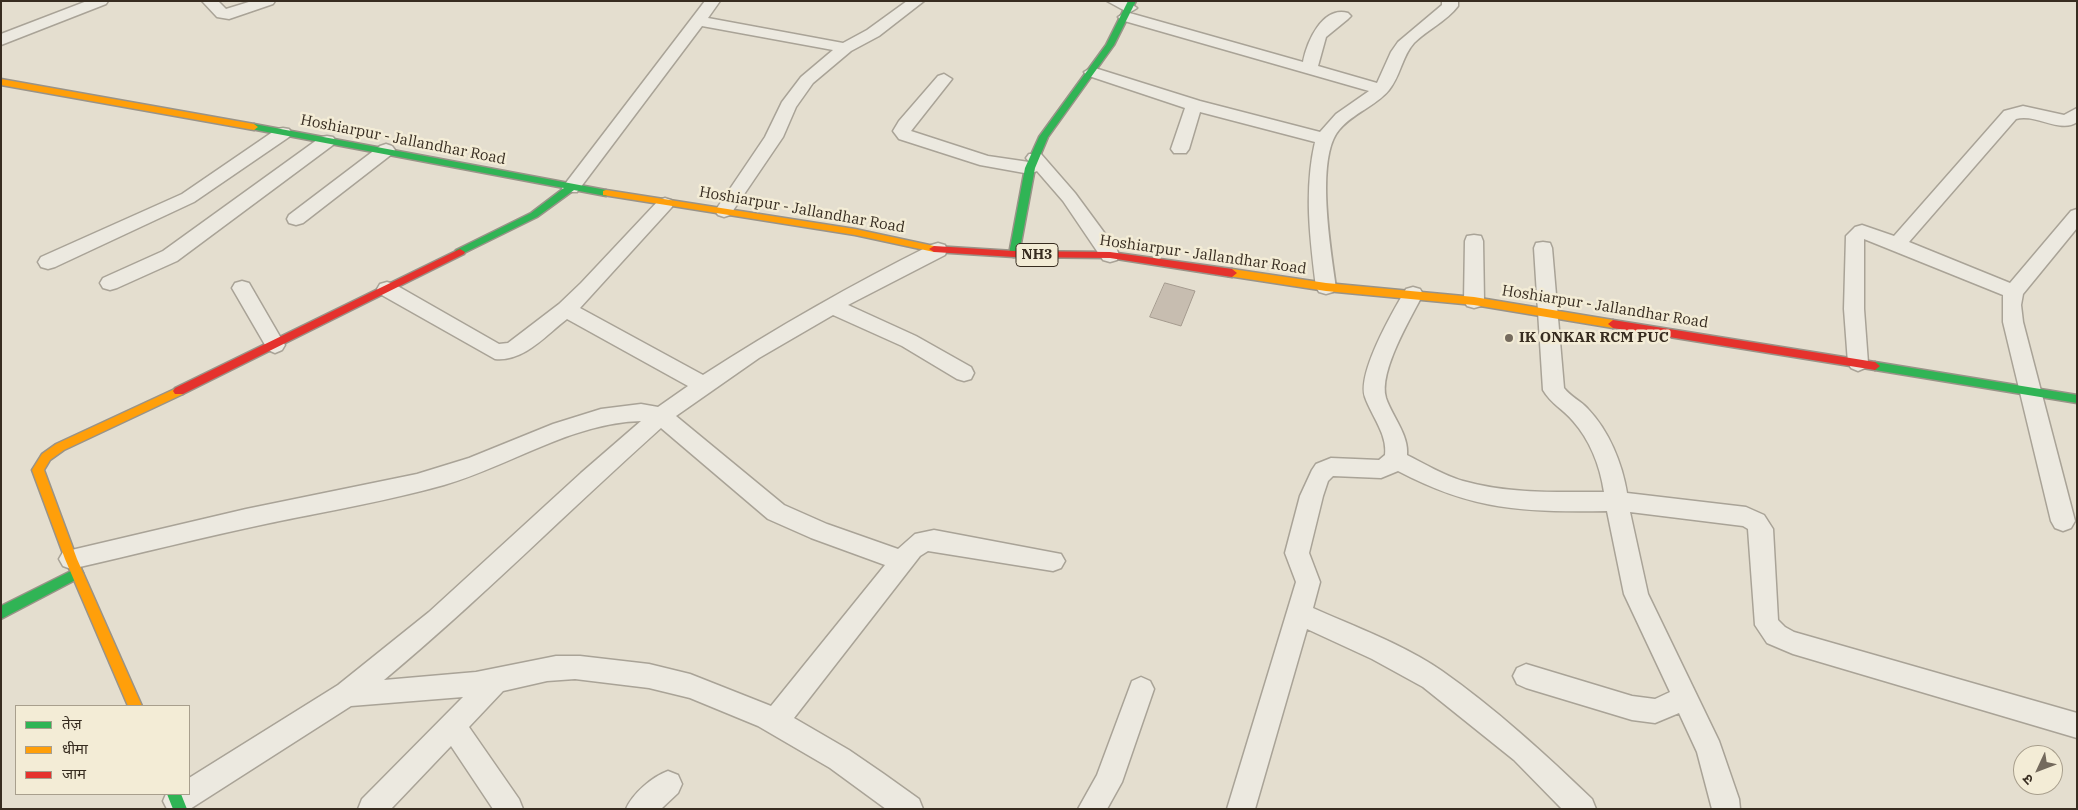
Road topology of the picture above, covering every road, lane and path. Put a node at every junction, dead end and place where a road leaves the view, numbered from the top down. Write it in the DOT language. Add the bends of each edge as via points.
graph roads {
  1 [pos="101,1"];
  2 [pos="209,1"];
  3 [pos="268,1"];
  4 [pos="713,1"];
  5 [pos="917,1"];
  6 [pos="1114,1"];
  7 [pos="1450,1"];
  8 [pos="1129,9"];
  9 [pos="1343,16"];
  10 [pos="699,21"];
  11 [pos="1,40"];
  12 [pos="845,48"];
  13 [pos="1309,69"];
  14 [pos="1092,72"];
  15 [pos="944,79"];
  16 [pos="1,82"];
  17 [pos="1381,89"];
  18 [pos="1194,105"];
  19 [pos="2077,113"];
  20 [pos="283,133"];
  21 [pos="1324,139"];
  22 [pos="327,140"];
  23 [pos="1180,149"];
  24 [pos="386,150"];
  25 [pos="1033,163"];
  26 [pos="571,188"];
  27 [pos="665,204"];
  28 [pos="724,211"];
  29 [pos="2076,218"];
  30 [pos="296,219"];
  31 [pos="1474,241"];
  32 [pos="1897,244"];
  33 [pos="1543,248"];
  34 [pos="938,250"];
  35 [pos="1014,254"];
  36 [pos="1110,255"];
  37 [pos="48,262"];
  38 [pos="110,283"];
  39 [pos="1326,286"];
  40 [pos="242,288"];
  41 [pos="387,288"];
  42 [pos="2013,292"];
  43 [pos="1413,294"];
  44 [pos="1474,301"];
  45 [pos="832,306"];
  46 [pos="566,309"];
  47 [pos="1547,313"];
  48 [pos="275,345"];
  49 [pos="1858,363"];
  50 [pos="964,373"];
  51 [pos="704,384"];
  52 [pos="2031,393"];
  53 [pos="2077,399"];
  54 [pos="662,416"];
  55 [pos="1395,459"];
  56 [pos="1617,501"];
  57 [pos="2063,521"];
  58 [pos="904,561"];
  59 [pos="1053,561"];
  60 [pos="74,566"];
  61 [pos="1,613"];
  62 [pos="1300,614"];
  63 [pos="1526,676"];
  64 [pos="496,681"];
  65 [pos="1140,689"];
  66 [pos="346,694"];
  67 [pos="1686,698"];
  68 [pos="135,705"];
  69 [pos="775,721"];
  70 [pos="453,725"];
  71 [pos="2077,726"];
  72 [pos="668,784"];
  73 [pos="190,793"];
  74 [pos="372,809"];
  75 [pos="509,809"];
  76 [pos="640,809"];
  77 [pos="909,809"];
  78 [pos="1092,809"];
  79 [pos="1241,809"];
  80 [pos="1582,809"];
  81 [pos="1726,809"];
  1 -- 11 [label="street"];
  2 -- 3 [label="street" via="222,14"];
  4 -- 10 [label="street"];
  5 -- 12 [label="street" via="873,33"];
  6 -- 8 [label="street"];
  7 -- 17 [label="street" via="1450,6 1400,51 1390,78"];
  8 -- 13 [label="street"];
  8 -- 14 [label="main road"];
  9 -- 13 [label="street" via="1320,31"];
  10 -- 12 [label="street"];
  10 -- 26 [label="street"];
  12 -- 28 [label="street" via="807,80"];
  13 -- 17 [label="street"];
  14 -- 18 [label="street"];
  14 -- 25 [label="main road" via="1063,107 1044,137"];
  15 -- 25 [label="street" via="905,125 902,131 905,135 986,161"];
  16 -- 20 [label="main road, Hoshiarpur - Jallandhar Road / NH3"];
  17 -- 21 [label="street" via="1341,119"];
  18 -- 21 [label="street"];
  18 -- 23 [label="street"];
  19 -- 32 [label="street" via="2067,122 2022,111 2010,115"];
  20 -- 22 [label="main road, Hoshiarpur - Jallandhar Road / NH3"];
  20 -- 37 [label="street" via="173,206"];
  21 -- 39 [label="street" via="1317,227"];
  22 -- 24 [label="main road, Hoshiarpur - Jallandhar Road / NH3"];
  22 -- 38 [label="street" via="170,256"];
  24 -- 26 [label="main road, Hoshiarpur - Jallandhar Road / NH3"];
  24 -- 30 [label="street"];
  25 -- 35 [label="main road"];
  25 -- 36 [label="street" via="1069,197"];
  26 -- 27 [label="main road, Hoshiarpur - Jallandhar Road / NH3"];
  26 -- 41 [label="main road" via="534,216"];
  27 -- 28 [label="main road, Hoshiarpur - Jallandhar Road / NH3"];
  27 -- 46 [label="street"];
  28 -- 34 [label="main road, Hoshiarpur - Jallandhar Road / NH3" via="855,232"];
  29 -- 42 [label="street"];
  31 -- 44 [label="street"];
  32 -- 42 [label="street"];
  32 -- 49 [label="street" via="1862,231 1855,236 1854,309"];
  33 -- 47 [label="street"];
  34 -- 35 [label="main road, Hoshiarpur - Jallandhar Road / NH3"];
  34 -- 45 [label="street" via="904,265"];
  35 -- 36 [label="main road, Hoshiarpur - Jallandhar Road / NH3"];
  36 -- 39 [label="main road, Hoshiarpur - Jallandhar Road / NH3"];
  39 -- 43 [label="main road, Hoshiarpur - Jallandhar Road / NH3"];
  40 -- 48 [label="street"];
  41 -- 46 [label="street" via="495,351 515,349"];
  41 -- 48 [label="main road"];
  42 -- 52 [label="street" via="2010,305 2012,322"];
  43 -- 44 [label="main road, Hoshiarpur - Jallandhar Road / NH3"];
  43 -- 55 [label="street" via="1376,374 1374,390 1396,448"];
  44 -- 47 [label="main road, Hoshiarpur - Jallandhar Road / NH3"];
  45 -- 50 [label="street" via="909,341"];
  45 -- 51 [label="street"];
  46 -- 51 [label="street"];
  47 -- 49 [label="main road, Hoshiarpur - Jallandhar Road / NH3"];
  47 -- 56 [label="street" via="1554,390 1580,414 1599,441 1613,478"];
  48 -- 60 [label="main road" via="46,457 38,470"];
  49 -- 52 [label="main road, Hoshiarpur - Jallandhar Road / NH3"];
  51 -- 54 [label="street"];
  52 -- 53 [label="main road, Hoshiarpur - Jallandhar Road / NH3"];
  52 -- 57 [label="street"];
  54 -- 58 [label="street" via="776,512"];
  54 -- 60 [label="street" via="627,412 600,418 474,467 431,480 270,513"];
  54 -- 66 [label="street" via="561,504 438,620"];
  55 -- 56 [label="street" via="1459,489 1499,498 1541,502"];
  55 -- 62 [label="street" via="1387,468 1325,469 1317,479 1297,552 1298,560 1308,574"];
  56 -- 67 [label="street" via="1636,594"];
  56 -- 71 [label="street" via="1734,514 1756,522 1761,528 1768,628 1777,637"];
  58 -- 59 [label="street" via="923,540"];
  58 -- 69 [label="street"];
  60 -- 61 [label="main road"];
  60 -- 68 [label="main road"];
  62 -- 79 [label="street"];
  62 -- 80 [label="street" via="1381,651 1432,679 1523,751"];
  63 -- 67 [label="street" via="1640,709 1655,711"];
  64 -- 66 [label="street"];
  64 -- 69 [label="street" via="565,667 634,673 704,690"];
  64 -- 70 [label="street"];
  65 -- 78 [label="street" via="1108,782"];
  66 -- 73 [label="street"];
  67 -- 81 [label="street" via="1710,750"];
  69 -- 77 [label="street" via="829,750"];
  70 -- 74 [label="street"];
  70 -- 75 [label="street"];
  72 -- 76 [label="street"];
}
